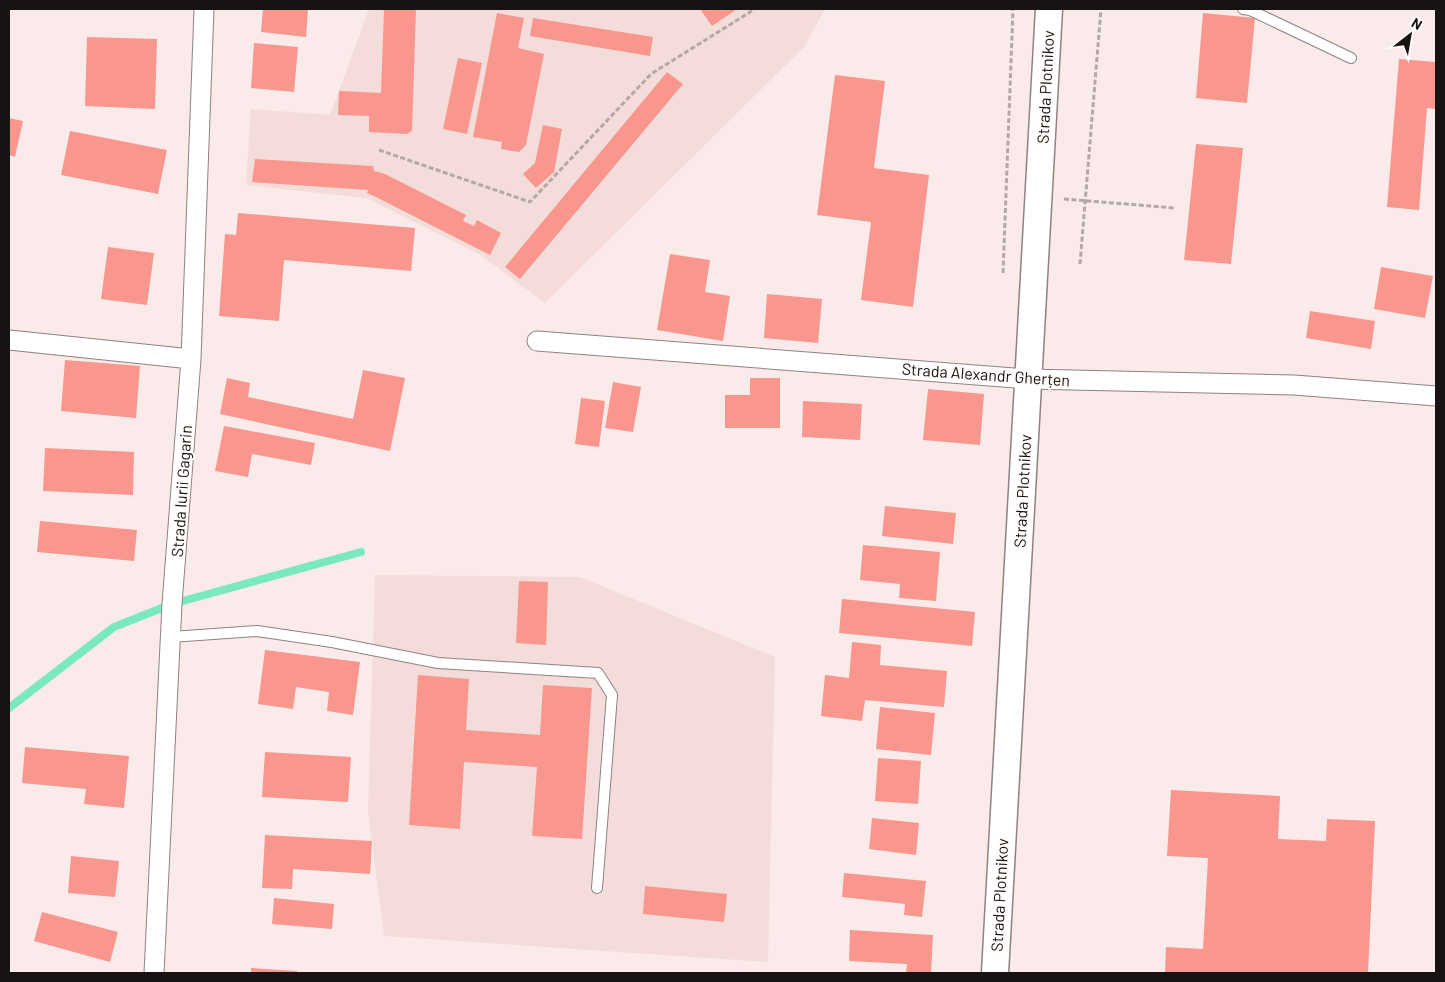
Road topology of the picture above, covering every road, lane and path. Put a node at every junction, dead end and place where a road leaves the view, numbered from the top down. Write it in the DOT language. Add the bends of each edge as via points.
graph roads {
  1 [pos="204,9"];
  2 [pos="755,9"];
  3 [pos="1013,9"];
  4 [pos="1050,9"];
  5 [pos="1101,9"];
  6 [pos="1242,9"];
  7 [pos="1351,58"];
  8 [pos="379,150"];
  9 [pos="1006,189"];
  10 [pos="1039,197"];
  11 [pos="1084,200"];
  12 [pos="1175,208"];
  13 [pos="1080,264"];
  14 [pos="1003,273"];
  15 [pos="9,340"];
  16 [pos="537,341"];
  17 [pos="191,359"];
  18 [pos="1028,378"];
  19 [pos="1436,396"];
  20 [pos="171,637"];
  21 [pos="598,888"];
  22 [pos="154,973"];
  23 [pos="995,973"];
  1 -- 17 [label="street, Strada Iurii Gagarin"];
  2 -- 8 [label="path" via="651,74 530,202"];
  3 -- 9 [label="path"];
  4 -- 10 [label="main road, Strada Plotnikov"];
  5 -- 11 [label="path"];
  6 -- 7 [label="lane"];
  9 -- 10 [label="path"];
  9 -- 14 [label="path"];
  10 -- 11 [label="path"];
  10 -- 18 [label="main road, Strada Plotnikov"];
  11 -- 12 [label="path"];
  11 -- 13 [label="path"];
  15 -- 17 [label="street"];
  16 -- 18 [label="street, Strada Alexandr Gherțen"];
  17 -- 20 [label="street, Strada Iurii Gagarin"];
  18 -- 19 [label="street, Strada Alexandr Gherțen" via="1294,385"];
  18 -- 23 [label="main road, Strada Plotnikov"];
  20 -- 21 [label="lane" via="257,631 438,663 598,673 612,694"];
  20 -- 22 [label="street, Strada Iurii Gagarin"];
}
